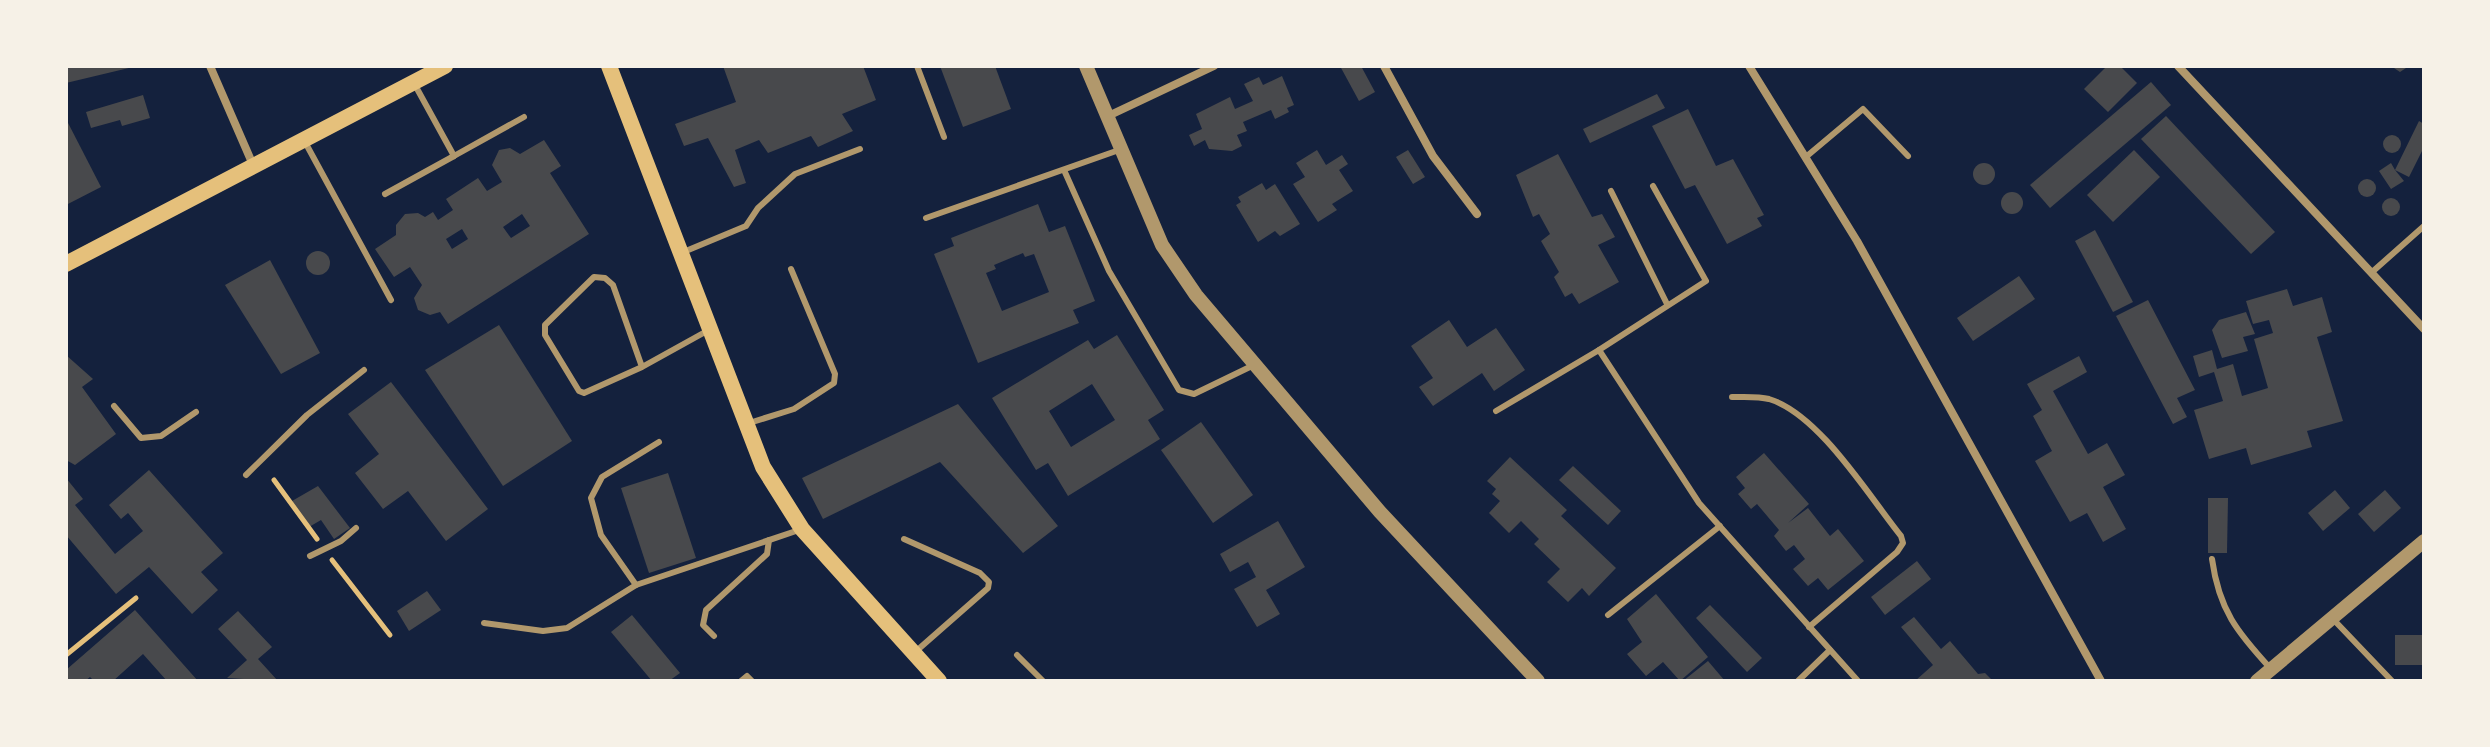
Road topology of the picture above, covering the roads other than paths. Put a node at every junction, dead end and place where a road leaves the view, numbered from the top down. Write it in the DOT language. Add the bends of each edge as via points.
graph roads {
  1 [pos="210,66"];
  2 [pos="445,66"];
  3 [pos="609,66"];
  4 [pos="917,66"];
  5 [pos="1086,66"];
  6 [pos="1214,66"];
  7 [pos="1384,66"];
  8 [pos="1749,66"];
  9 [pos="2178,66"];
  10 [pos="413,82"];
  11 [pos="524,117"];
  12 [pos="1105,118"];
  13 [pos="944,137"];
  14 [pos="303,139"];
  15 [pos="860,149"];
  16 [pos="1119,150"];
  17 [pos="454,156"];
  18 [pos="1807,156"];
  19 [pos="1908,156"];
  20 [pos="253,165"];
  21 [pos="1064,170"];
  22 [pos="1653,186"];
  23 [pos="1611,191"];
  24 [pos="385,194"];
  25 [pos="1477,214"];
  26 [pos="926,218"];
  27 [pos="2424,226"];
  28 [pos="681,253"];
  29 [pos="66,264"];
  30 [pos="791,269"];
  31 [pos="2371,273"];
  32 [pos="391,300"];
  33 [pos="1667,304"];
  34 [pos="2424,329"];
  35 [pos="710,330"];
  36 [pos="1599,350"];
  37 [pos="1254,365"];
  38 [pos="642,367"];
  39 [pos="364,370"];
  40 [pos="1732,397"];
  41 [pos="114,406"];
  42 [pos="1496,411"];
  43 [pos="196,412"];
  44 [pos="746,424"];
  45 [pos="659,442"];
  46 [pos="246,475"];
  47 [pos="1720,526"];
  48 [pos="356,528"];
  49 [pos="802,529"];
  50 [pos="904,539"];
  51 [pos="769,540"];
  52 [pos="2424,541"];
  53 [pos="310,556"];
  54 [pos="2212,559"];
  55 [pos="636,585"];
  56 [pos="1608,615"];
  57 [pos="2332,618"];
  58 [pos="484,623"];
  59 [pos="1809,627"];
  60 [pos="714,636"];
  61 [pos="1830,650"];
  62 [pos="914,653"];
  63 [pos="1017,655"];
  64 [pos="2271,669"];
  65 [pos="741,681"];
  66 [pos="752,681"];
  67 [pos="939,681"];
  68 [pos="1043,681"];
  69 [pos="1538,681"];
  70 [pos="1798,681"];
  71 [pos="1858,681"];
  72 [pos="2101,681"];
  73 [pos="2257,681"];
  74 [pos="2392,681"];
  1 -- 20 [label="street"];
  2 -- 10 [label="main road"];
  3 -- 28 [label="main road"];
  4 -- 13 [label="lane"];
  5 -- 12 [label="street"];
  6 -- 12 [label="street"];
  7 -- 25 [label="street" via="1433,156"];
  8 -- 18 [label="street"];
  9 -- 31 [label="street"];
  10 -- 14 [label="main road"];
  10 -- 17 [label="lane"];
  11 -- 17 [label="lane"];
  12 -- 16 [label="street"];
  14 -- 20 [label="main road"];
  14 -- 32 [label="lane"];
  15 -- 28 [label="lane" via="795,174 746,226"];
  16 -- 21 [label="lane"];
  16 -- 37 [label="street" via="1162,245"];
  17 -- 24 [label="lane"];
  18 -- 19 [label="lane" via="1863,109"];
  18 -- 72 [label="street"];
  20 -- 29 [label="main road"];
  21 -- 26 [label="lane"];
  21 -- 37 [label="lane" via="1109,271 1179,390 1194,394"];
  22 -- 33 [label="lane" via="1706,281"];
  23 -- 33 [label="lane"];
  27 -- 31 [label="lane"];
  28 -- 35 [label="main road"];
  30 -- 44 [label="lane" via="835,374 834,383 794,409"];
  31 -- 34 [label="street"];
  33 -- 36 [label="lane"];
  35 -- 38 [label="lane"];
  35 -- 44 [label="main road"];
  36 -- 42 [label="lane"];
  36 -- 47 [label="lane" via="1699,503"];
  37 -- 69 [label="street" via="1380,512"];
  38 -- 38 [label="lane" via="579,391 545,335 545,325 594,277 605,278 613,285"];
  39 -- 46 [label="lane" via="307,415"];
  40 -- 59 [label="lane" via="1767,398 1813,426 1901,536 1901,548"];
  41 -- 43 [label="lane" via="141,438 152,439"];
  44 -- 49 [label="main road" via="763,467"];
  45 -- 55 [label="lane" via="602,477 591,498 601,535"];
  47 -- 56 [label="lane"];
  47 -- 59 [label="lane"];
  48 -- 53 [label="lane"];
  49 -- 51 [label="lane"];
  49 -- 62 [label="main road"];
  50 -- 62 [label="lane" via="989,582"];
  51 -- 55 [label="lane"];
  51 -- 60 [label="lane" via="767,554 706,610 703,625"];
  52 -- 57 [label="street"];
  54 -- 64 [label="lane" via="2216,593 2235,630"];
  55 -- 58 [label="lane" via="567,628 543,631"];
  57 -- 64 [label="street"];
  57 -- 74 [label="lane"];
  59 -- 61 [label="lane"];
  61 -- 70 [label="lane"];
  61 -- 71 [label="lane"];
  62 -- 67 [label="main road"];
  63 -- 68 [label="lane"];
  64 -- 73 [label="street"];
  65 -- 66 [label="lane" via="747,676"];
}
